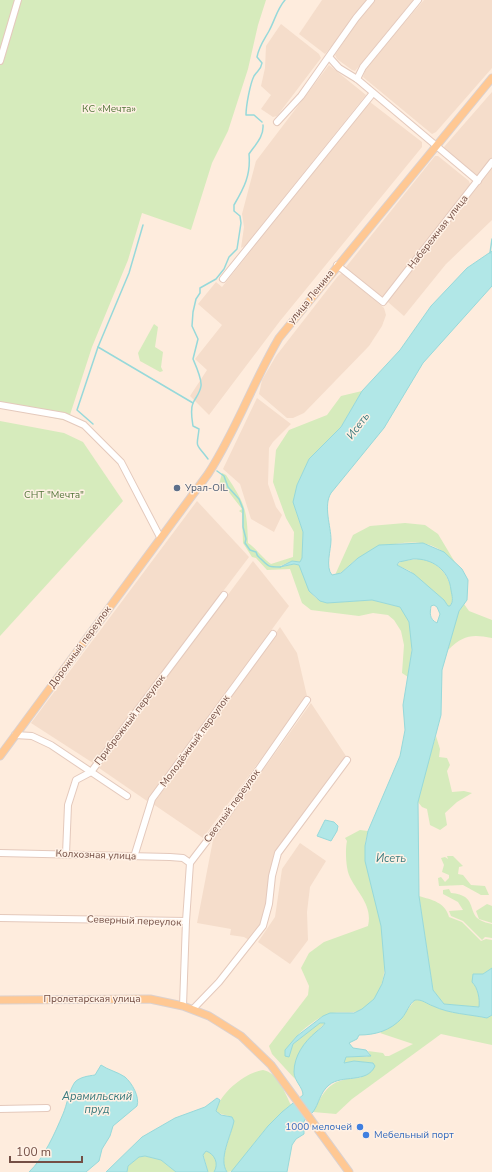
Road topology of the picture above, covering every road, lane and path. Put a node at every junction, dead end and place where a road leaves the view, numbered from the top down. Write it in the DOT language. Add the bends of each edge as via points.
graph roads {
  1 [pos="18,0"];
  2 [pos="371,0"];
  3 [pos="418,0"];
  4 [pos="330,58"];
  5 [pos="0,61"];
  6 [pos="492,78"];
  7 [pos="357,79"];
  8 [pos="373,93"];
  9 [pos="277,122"];
  10 [pos="435,146"];
  11 [pos="492,162"];
  12 [pos="478,181"];
  13 [pos="337,264"];
  14 [pos="223,279"];
  15 [pos="0,405"];
  16 [pos="160,537"];
  17 [pos="224,595"];
  18 [pos="272,634"];
  19 [pos="308,700"];
  20 [pos="16,735"];
  21 [pos="0,756"];
  22 [pos="347,760"];
  23 [pos="91,772"];
  24 [pos="127,796"];
  25 [pos="0,852"];
  26 [pos="66,854"];
  27 [pos="134,857"];
  28 [pos="190,863"];
  29 [pos="0,918"];
  30 [pos="186,921"];
  31 [pos="0,1000"];
  32 [pos="183,1006"];
  33 [pos="193,1009"];
  34 [pos="47,1108"];
  35 [pos="0,1109"];
  36 [pos="349,1172"];
  1 -- 5 [label="street"];
  2 -- 4 [label="street"];
  3 -- 7 [label="street" via="363,67"];
  4 -- 7 [label="street" via="339,68"];
  4 -- 9 [label="street"];
  6 -- 10 [label="main road, улица Ленина"];
  7 -- 8 [label="street"];
  8 -- 10 [label="street"];
  8 -- 14 [label="street"];
  10 -- 12 [label="street"];
  10 -- 13 [label="main road, улица Ленина"];
  11 -- 12 [label="street, Набережная улица"];
  12 -- 13 [label="street, Набережная улица" via="383,302"];
  13 -- 16 [label="main road, улица Ленина" via="279,338 215,463"];
  15 -- 16 [label="street" via="64,416 84,425 121,462"];
  16 -- 20 [label="main road, Дорожный переулок"];
  17 -- 23 [label="street, Прибрежный переулок"];
  18 -- 27 [label="street, Молодёжный переулок" via="152,800"];
  19 -- 28 [label="street, Светлый переулок"];
  20 -- 21 [label="main road, Дорожный переулок"];
  20 -- 23 [label="street" via="32,736 51,745"];
  22 -- 33 [label="street" via="278,853 264,926 219,982"];
  23 -- 24 [label="street"];
  23 -- 26 [label="street, Прибрежный переулок" via="76,780 71,792"];
  25 -- 26 [label="street, Колхозная улица"];
  26 -- 27 [label="street, Колхозная улица"];
  27 -- 28 [label="street, Колхозная улица" via="170,856 183,858"];
  28 -- 30 [label="street"];
  29 -- 30 [label="street, Северный переулок"];
  30 -- 32 [label="street, Северный переулок"];
  31 -- 32 [label="main road, Пролетарская улица" via="130,998"];
  32 -- 33 [label="main road, Пролетарская улица"];
  33 -- 36 [label="main road, Пролетарская улица" via="228,1026 271,1065"];
  34 -- 35 [label="street"];
}
